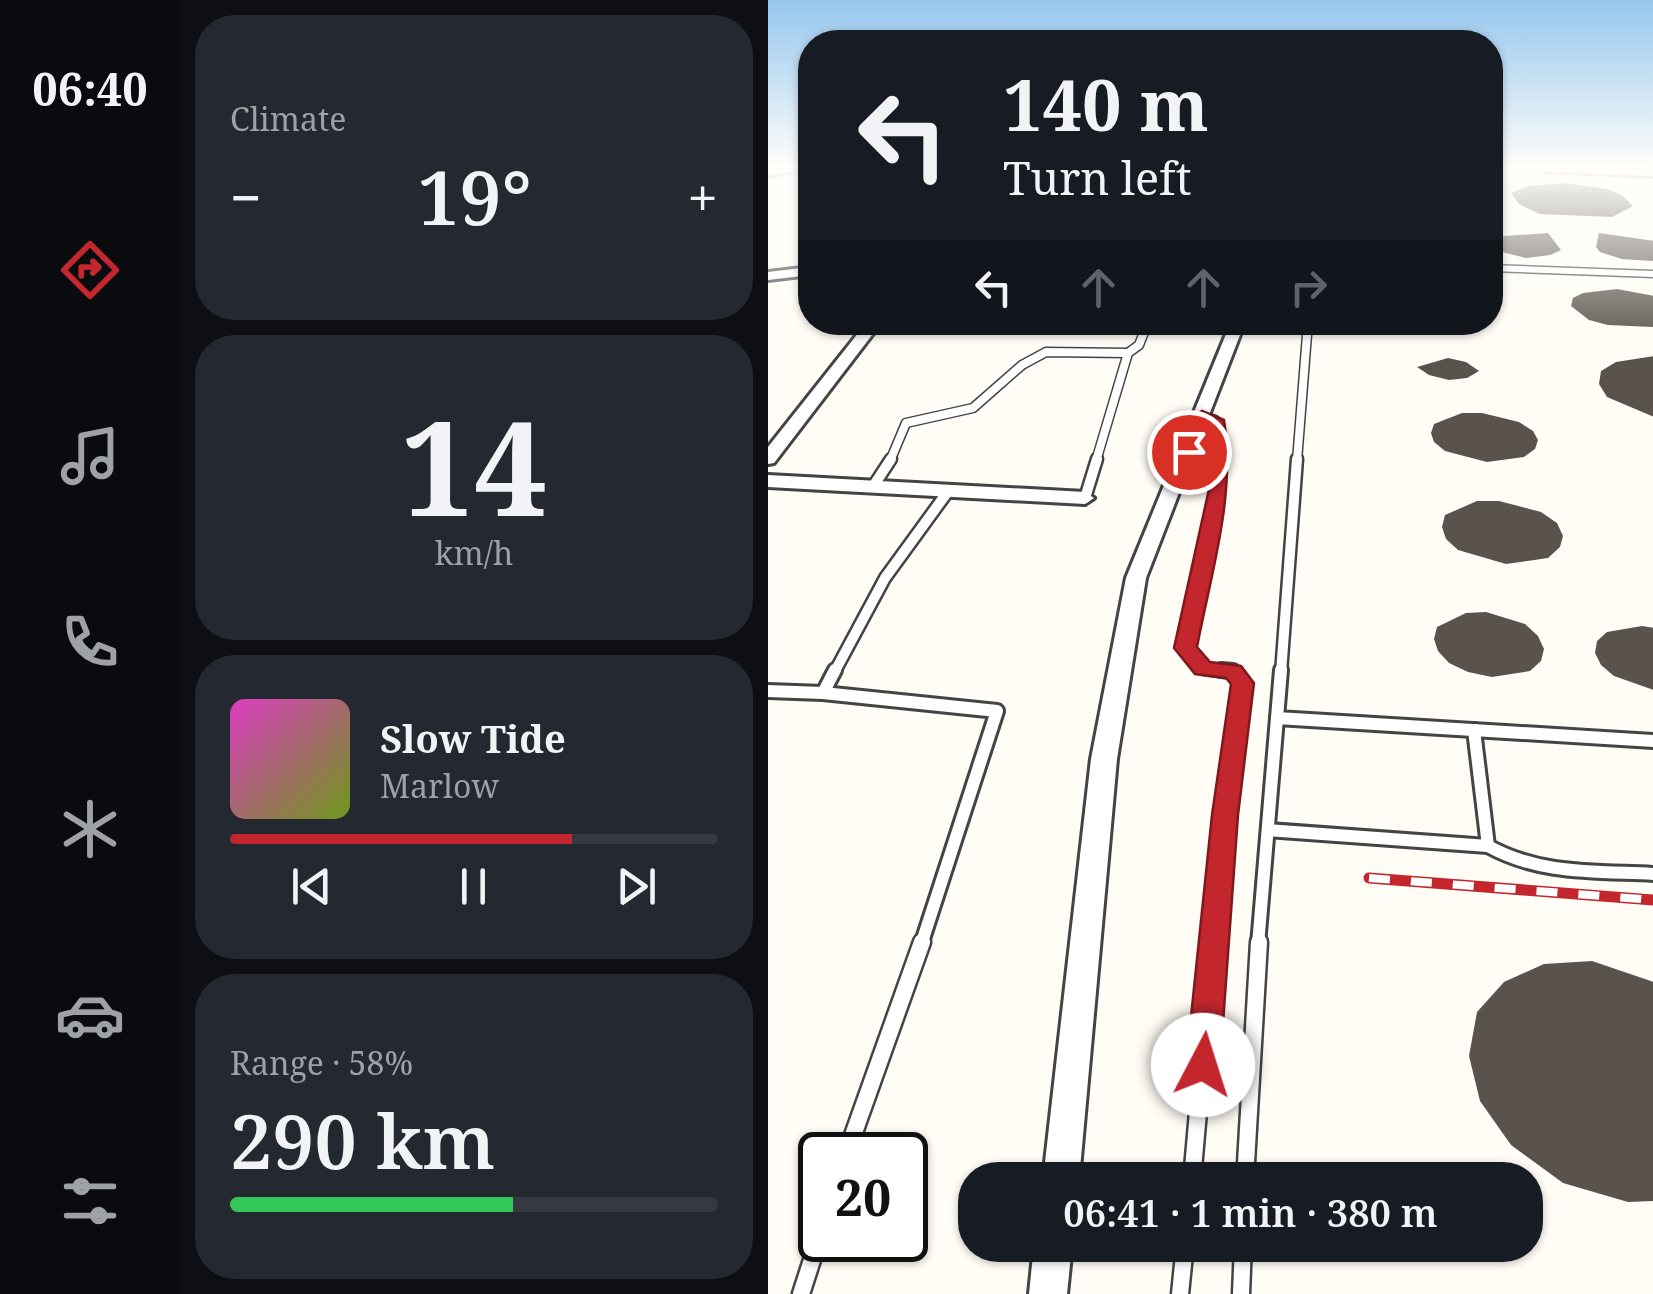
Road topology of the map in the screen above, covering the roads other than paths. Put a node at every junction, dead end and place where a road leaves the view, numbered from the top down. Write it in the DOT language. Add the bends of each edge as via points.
graph roads {
  1 [pos="1503,268"];
  2 [pos="798,272"];
  3 [pos="1654,274"];
  4 [pos="768,276"];
  5 [pos="865,335"];
  6 [pos="1143,335"];
  7 [pos="1233,335"];
  8 [pos="1307,335"];
  9 [pos="1128,353"];
  10 [pos="1202,416"];
  11 [pos="768,458"];
  12 [pos="768,481"];
  13 [pos="874,485"];
  14 [pos="950,490"];
  15 [pos="1085,498"];
  16 [pos="768,691"];
  17 [pos="823,693"];
  18 [pos="1277,718"];
  19 [pos="1474,730"];
  20 [pos="1654,741"];
  21 [pos="1268,830"];
  22 [pos="1488,846"];
  23 [pos="1654,874"];
  24 [pos="854,1132"];
  25 [pos="1063,1162"];
  26 [pos="1194,1162"];
  27 [pos="1246,1162"];
  28 [pos="812,1262"];
  29 [pos="1051,1262"];
  30 [pos="1183,1262"];
  31 [pos="1243,1262"];
  32 [pos="802,1294"];
  33 [pos="1048,1294"];
  34 [pos="1180,1294"];
  35 [pos="1242,1294"];
  1 -- 3 [label="lane"];
  2 -- 4 [label="street"];
  5 -- 11 [label="street"];
  6 -- 9 [label="lane"];
  7 -- 10 [label="street"];
  8 -- 18 [label="lane"];
  9 -- 13 [label="lane" via="1064,350 1034,356 974,408 906,424"];
  9 -- 15 [label="lane"];
  10 -- 25 [label="street" via="1136,578 1104,759"];
  10 -- 26 [label="lane" via="1215,420 1218,489 1185,648 1204,668 1233,671 1242,683"];
  12 -- 13 [label="street"];
  13 -- 14 [label="street"];
  14 -- 15 [label="street"];
  14 -- 17 [label="lane" via="885,578"];
  16 -- 17 [label="lane"];
  17 -- 24 [label="lane" via="998,711"];
  18 -- 19 [label="lane"];
  18 -- 21 [label="lane"];
  19 -- 20 [label="lane"];
  19 -- 22 [label="lane"];
  21 -- 22 [label="lane"];
  21 -- 27 [label="lane"];
  22 -- 23 [label="lane" via="1505,858 1554,870"];
  28 -- 32 [label="lane"];
  29 -- 33 [label="street"];
  30 -- 34 [label="lane"];
  31 -- 35 [label="lane"];
}
